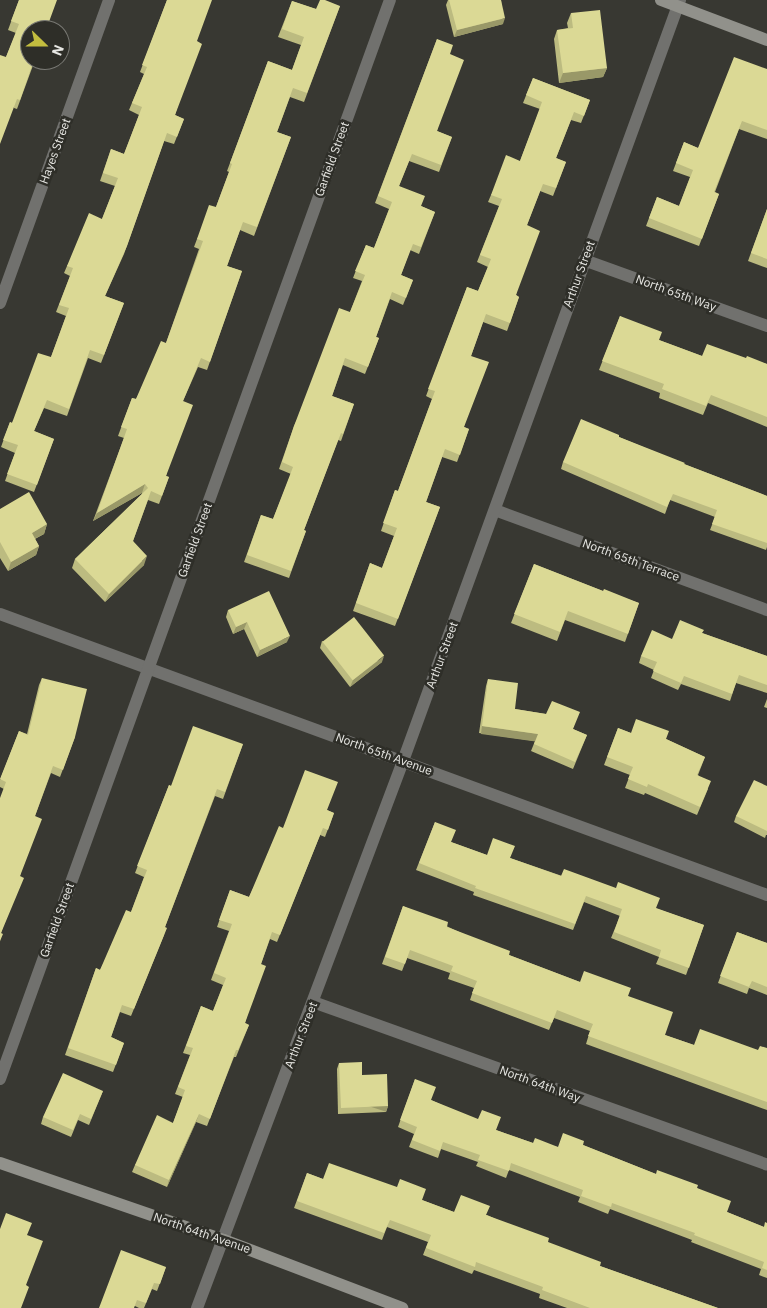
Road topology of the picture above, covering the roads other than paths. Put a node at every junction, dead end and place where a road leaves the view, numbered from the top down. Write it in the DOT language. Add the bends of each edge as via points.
graph roads {
  1 [pos="109,0"];
  2 [pos="390,0"];
  3 [pos="661,0"];
  4 [pos="679,3"];
  5 [pos="767,40"];
  6 [pos="584,260"];
  7 [pos="0,303"];
  8 [pos="767,326"];
  9 [pos="495,510"];
  10 [pos="767,610"];
  11 [pos="0,614"];
  12 [pos="149,668"];
  13 [pos="403,761"];
  14 [pos="767,895"];
  15 [pos="313,1002"];
  16 [pos="0,1079"];
  17 [pos="0,1163"];
  18 [pos="767,1165"];
  19 [pos="224,1240"];
  20 [pos="197,1308"];
  21 [pos="402,1308"];
  1 -- 7 [label="street, Hayes Street"];
  2 -- 12 [label="street, Garfield Street"];
  3 -- 4 [label="street"];
  4 -- 5 [label="street"];
  4 -- 6 [label="street, Arthur Street"];
  6 -- 8 [label="street, North 65th Way"];
  6 -- 9 [label="street, Arthur Street"];
  9 -- 10 [label="street, North 65th Terrace"];
  9 -- 13 [label="street, Arthur Street"];
  11 -- 12 [label="street, North 65th Avenue"];
  12 -- 13 [label="street, North 65th Avenue"];
  12 -- 16 [label="street, Garfield Street"];
  13 -- 14 [label="street, North 65th Avenue"];
  13 -- 15 [label="street, Arthur Street"];
  15 -- 18 [label="street, North 64th Way"];
  15 -- 19 [label="street, Arthur Street"];
  17 -- 19 [label="street, North 64th Avenue"];
  19 -- 20 [label="street, Arthur Street"];
  19 -- 21 [label="street, North 64th Avenue"];
}
